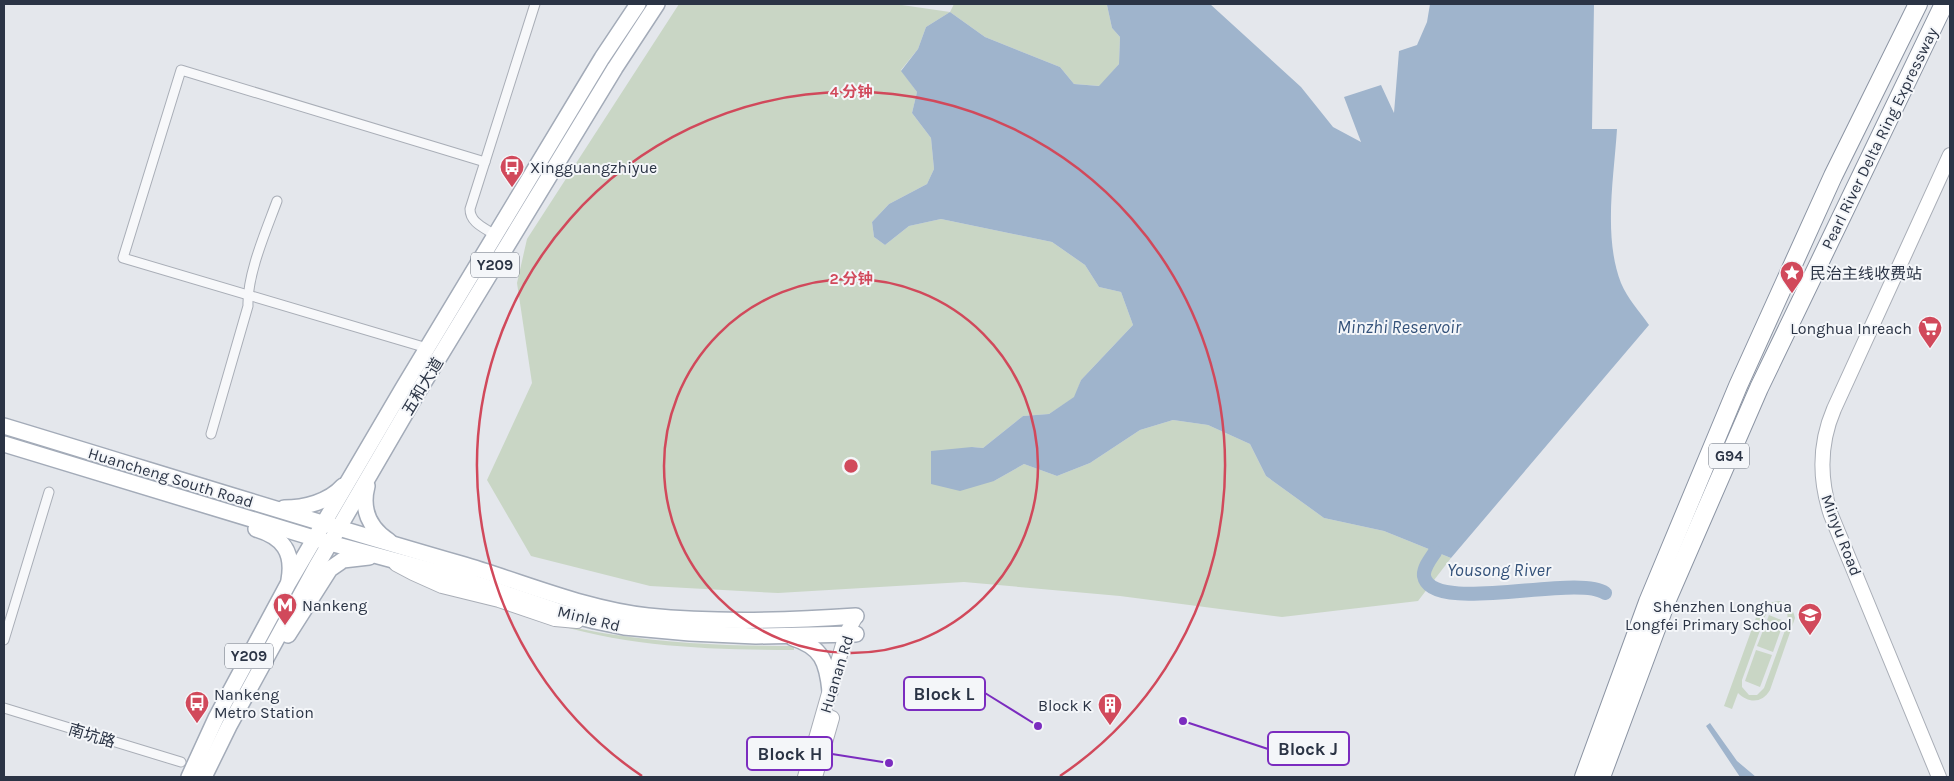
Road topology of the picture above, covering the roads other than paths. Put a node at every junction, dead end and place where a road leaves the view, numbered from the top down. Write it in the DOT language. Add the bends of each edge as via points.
graph roads {
  1 [pos="535,4"];
  2 [pos="638,4"];
  3 [pos="657,4"];
  4 [pos="1918,4"];
  5 [pos="1944,4"];
  6 [pos="1950,155"];
  7 [pos="485,162"];
  8 [pos="278,201"];
  9 [pos="495,235"];
  10 [pos="248,295"];
  11 [pos="427,348"];
  12 [pos="4,426"];
  13 [pos="212,434"];
  14 [pos="4,444"];
  15 [pos="373,469"];
  16 [pos="349,480"];
  17 [pos="212,490"];
  18 [pos="50,492"];
  19 [pos="207,506"];
  20 [pos="269,507"];
  21 [pos="323,524"];
  22 [pos="339,528"];
  23 [pos="315,538"];
  24 [pos="330,543"];
  25 [pos="397,545"];
  26 [pos="385,557"];
  27 [pos="288,584"];
  28 [pos="856,616"];
  29 [pos="851,634"];
  30 [pos="784,636"];
  31 [pos="4,640"];
  32 [pos="254,682"];
  33 [pos="830,691"];
  34 [pos="4,708"];
  35 [pos="181,762"];
  36 [pos="188,777"];
  37 [pos="204,777"];
  38 [pos="804,777"];
  39 [pos="815,777"];
  40 [pos="1584,777"];
  41 [pos="1601,777"];
  42 [pos="1939,777"];
  1 -- 7 [label="street"];
  2 -- 9 [label="main road, 五和大道 / Y209"];
  3 -- 15 [label="main road, 五和大道 / Y209" via="614,68"];
  4 -- 40 [label="highway, Pearl River Delta Ring Expressway / G94" via="1833,176 1738,386 1633,640"];
  5 -- 41 [label="highway, G94" via="1759,388 1662,614"];
  6 -- 42 [label="street, Minyu Road" via="1834,409 1826,432 1822,468 1824,492 1832,515"];
  7 -- 9 [label="street" via="471,205 471,215"];
  7 -- 10 [label="street" via="181,70 123,258"];
  8 -- 10 [label="street" via="261,244"];
  9 -- 11 [label="main road, 五和大道 / Y209"];
  10 -- 11 [label="street"];
  10 -- 13 [label="street" via="248,306"];
  11 -- 16 [label="main road, 五和大道 / Y209"];
  12 -- 17 [label="main road, Huancheng South Road"];
  14 -- 19 [label="main road, Huancheng South Road"];
  15 -- 22 [label="main road, 五和大道 / Y209"];
  15 -- 25 [label="main road" via="365,501 368,518 377,532"];
  16 -- 20 [label="main road" via="339,491 303,507"];
  16 -- 21 [label="main road, 五和大道 / Y209"];
  17 -- 19 [label="main road"];
  17 -- 20 [label="main road, Huancheng South Road"];
  18 -- 31 [label="street"];
  19 -- 23 [label="main road, Huancheng South Road"];
  19 -- 27 [label="main road" via="279,540 290,559"];
  20 -- 21 [label="main road, Huancheng South Road"];
  21 -- 22 [label="main road, Huancheng South Road"];
  21 -- 23 [label="main road, 五和大道 / Y209"];
  22 -- 24 [label="main road, 五和大道 / Y209"];
  22 -- 25 [label="main road, Minle Rd"];
  23 -- 24 [label="main road, Huancheng South Road"];
  23 -- 27 [label="main road, 五和大道 / Y209"];
  24 -- 26 [label="main road, Minle Rd"];
  24 -- 32 [label="main road, 五和大道 / Y209"];
  25 -- 28 [label="main road, Minle Rd" via="579,602 647,616 760,620"];
  26 -- 30 [label="main road, Minle Rd" via="564,613 624,627"];
  26 -- 32 [label="main road" via="351,558 330,569"];
  27 -- 36 [label="main road, 五和大道 / Y209"];
  28 -- 29 [label="street, Huanan Rd"];
  29 -- 30 [label="main road, Minle Rd"];
  29 -- 33 [label="street, Huanan Rd"];
  29 -- 39 [label="street, Huanan Rd"];
  30 -- 33 [label="main road" via="804,642 819,653 827,668"];
  32 -- 37 [label="main road, 五和大道 / Y209"];
  33 -- 38 [label="street, Huanan Rd"];
  34 -- 35 [label="street, 南坑路"];
}
